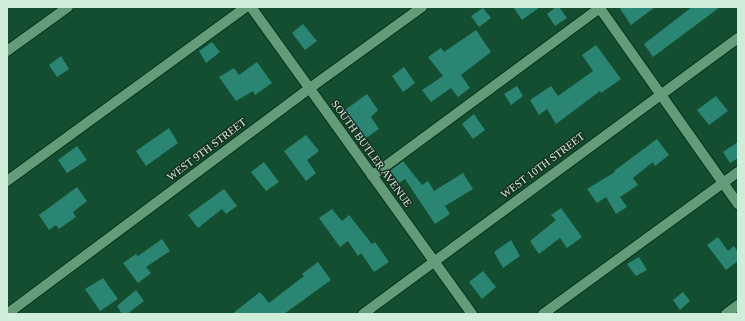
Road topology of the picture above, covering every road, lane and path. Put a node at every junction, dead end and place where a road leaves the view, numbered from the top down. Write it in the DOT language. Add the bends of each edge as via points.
graph roads {
  1 [pos="68,7"];
  2 [pos="246,7"];
  3 [pos="251,7"];
  4 [pos="422,7"];
  5 [pos="599,7"];
  6 [pos="738,38"];
  7 [pos="7,51"];
  8 [pos="310,88"];
  9 [pos="660,95"];
  10 [pos="738,172"];
  11 [pos="372,176"];
  12 [pos="7,181"];
  13 [pos="723,183"];
  14 [pos="738,204"];
  15 [pos="435,262"];
  16 [pos="738,305"];
  17 [pos="7,314"];
  18 [pos="364,314"];
  19 [pos="472,314"];
  20 [pos="543,314"];
  21 [pos="726,314"];
  1 -- 7 [label="street"];
  2 -- 12 [label="street"];
  3 -- 8 [label="street, SOUTH BUTLER AVENUE"];
  4 -- 8 [label="street, WEST 9TH STREET"];
  5 -- 9 [label="street"];
  5 -- 11 [label="street"];
  6 -- 9 [label="street, WEST 10TH STREET"];
  8 -- 11 [label="street, SOUTH BUTLER AVENUE"];
  8 -- 17 [label="street, WEST 9TH STREET"];
  9 -- 13 [label="street"];
  9 -- 15 [label="street, WEST 10TH STREET"];
  10 -- 13 [label="street"];
  11 -- 15 [label="street, SOUTH BUTLER AVENUE"];
  13 -- 14 [label="street"];
  13 -- 20 [label="street"];
  15 -- 18 [label="street, WEST 10TH STREET"];
  15 -- 19 [label="street, SOUTH BUTLER AVENUE"];
  16 -- 21 [label="street"];
}
